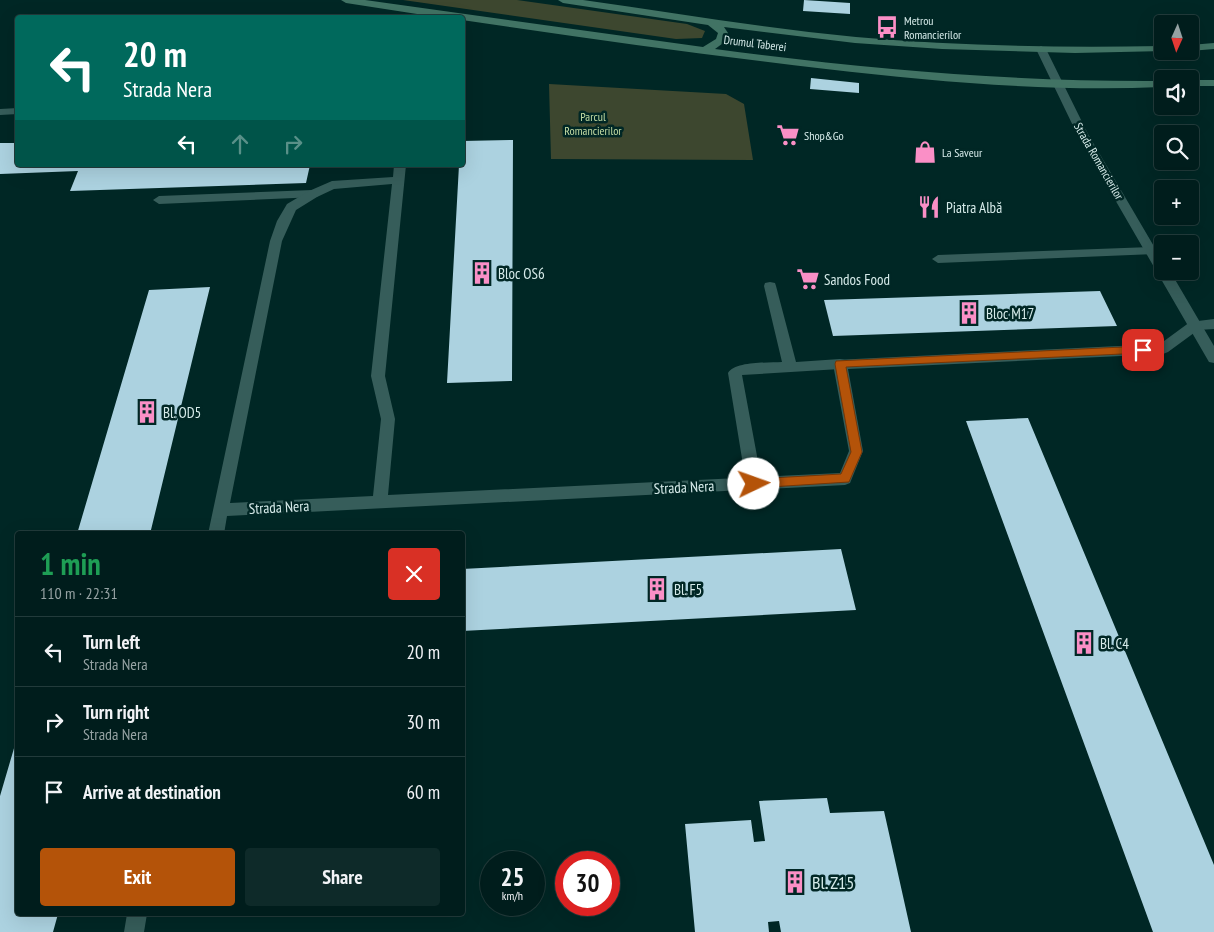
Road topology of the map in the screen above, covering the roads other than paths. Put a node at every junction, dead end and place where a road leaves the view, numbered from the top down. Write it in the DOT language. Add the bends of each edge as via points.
graph roads {
  1 [pos="346,0"];
  2 [pos="563,0"];
  3 [pos="420,14"];
  4 [pos="465,20"];
  5 [pos="711,22"];
  6 [pos="1214,46"];
  7 [pos="1199,47"];
  8 [pos="1041,49"];
  9 [pos="1154,49"];
  10 [pos="704,51"];
  11 [pos="1199,83"];
  12 [pos="1214,83"];
  13 [pos="1055,84"];
  14 [pos="1154,84"];
  15 [pos="15,111"];
  16 [pos="0,112"];
  17 [pos="400,167"];
  18 [pos="398,180"];
  19 [pos="313,194"];
  20 [pos="159,200"];
  21 [pos="1151,251"];
  22 [pos="1154,256"];
  23 [pos="938,259"];
  24 [pos="1168,280"];
  25 [pos="770,286"];
  26 [pos="1195,324"];
  27 [pos="1214,324"];
  28 [pos="1214,358"];
  29 [pos="840,364"];
  30 [pos="790,366"];
  31 [pos="754,484"];
  32 [pos="380,502"];
  33 [pos="221,510"];
  34 [pos="217,531"];
  35 [pos="138,916"];
  36 [pos="134,932"];
  1 -- 3 [label="main road, Drumul Taberei"];
  2 -- 5 [label="main road, Drumul Taberei"];
  4 -- 10 [label="main road, Drumul Taberei"];
  5 -- 8 [label="main road, Drumul Taberei" via="846,38"];
  5 -- 10 [label="main road" via="723,33 721,41"];
  6 -- 7 [label="main road"];
  8 -- 9 [label="main road, Drumul Taberei"];
  8 -- 13 [label="street, Strada Romancierilor"];
  10 -- 13 [label="main road, Drumul Taberei" via="890,72"];
  11 -- 12 [label="main road"];
  13 -- 14 [label="main road, Drumul Taberei"];
  13 -- 21 [label="street, Strada Romancierilor"];
  15 -- 16 [label="street"];
  17 -- 18 [label="street"];
  18 -- 19 [label="street" via="332,185"];
  18 -- 32 [label="street" via="378,376 388,418"];
  19 -- 20 [label="street"];
  19 -- 33 [label="street" via="291,208 276,241"];
  21 -- 22 [label="street, Strada Romancierilor"];
  21 -- 23 [label="street"];
  24 -- 26 [label="street, Strada Romancierilor"];
  25 -- 30 [label="street"];
  26 -- 27 [label="street"];
  26 -- 28 [label="street, Strada Romancierilor"];
  26 -- 29 [label="street" via="1163,349"];
  29 -- 30 [label="street"];
  29 -- 31 [label="street, Strada Nera" via="856,452 845,479"];
  30 -- 31 [label="street" via="735,373"];
  31 -- 32 [label="street, Strada Nera"];
  32 -- 33 [label="street, Strada Nera"];
  33 -- 34 [label="street"];
  35 -- 36 [label="street"];
}
